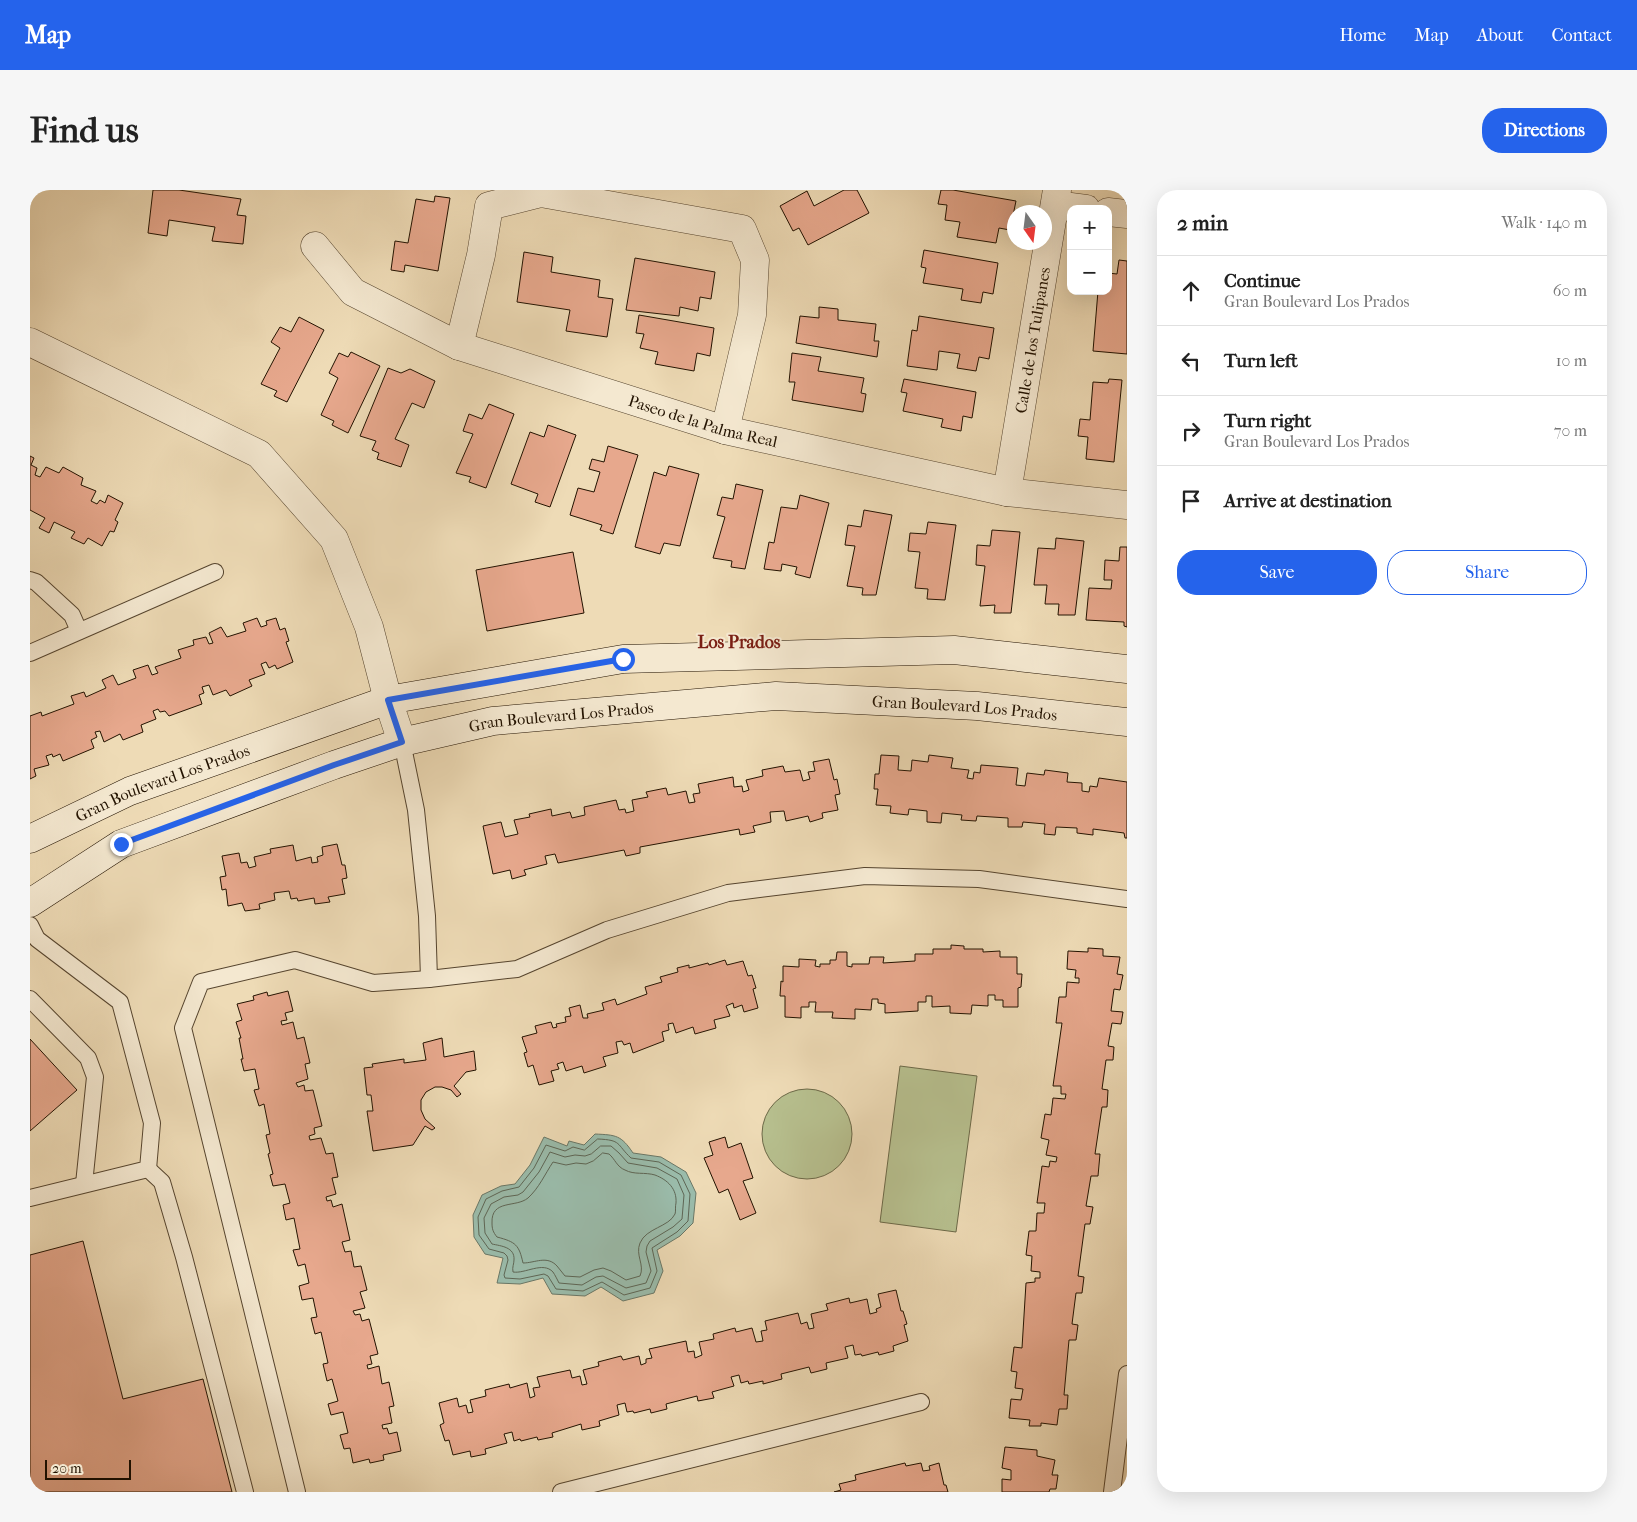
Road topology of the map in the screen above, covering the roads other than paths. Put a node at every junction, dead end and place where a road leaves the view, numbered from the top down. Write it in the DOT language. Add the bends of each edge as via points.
graph roads {
  1 [pos="1056,198"];
  2 [pos="1075,205"];
  3 [pos="1112,212"];
  4 [pos="1127,214"];
  5 [pos="315,246"];
  6 [pos="30,342"];
  7 [pos="459,346"];
  8 [pos="725,430"];
  9 [pos="1008,492"];
  10 [pos="1127,505"];
  11 [pos="215,572"];
  12 [pos="30,580"];
  13 [pos="79,631"];
  14 [pos="30,653"];
  15 [pos="1127,669"];
  16 [pos="388,700"];
  17 [pos="1127,722"];
  18 [pos="402,742"];
  19 [pos="30,839"];
  20 [pos="1127,899"];
  21 [pos="30,903"];
  22 [pos="30,925"];
  23 [pos="429,979"];
  24 [pos="30,999"];
  25 [pos="148,1169"];
  26 [pos="84,1184"];
  27 [pos="30,1198"];
  28 [pos="1127,1374"];
  29 [pos="920,1402"];
  30 [pos="245,1492"];
  31 [pos="297,1492"];
  32 [pos="561,1492"];
  33 [pos="1112,1492"];
  1 -- 2 [label="street"];
  1 -- 9 [label="street, Calle de los Tulipanes"];
  3 -- 4 [label="street"];
  5 -- 7 [label="street, Paseo de la Palma Real" via="353,292"];
  6 -- 16 [label="street" via="259,454 334,539 369,627"];
  7 -- 8 [label="street, Paseo de la Palma Real"];
  7 -- 8 [label="street" via="489,206 541,193 742,229 755,260 752,315"];
  8 -- 9 [label="street, Paseo de la Palma Real"];
  9 -- 10 [label="street, Paseo de la Palma Real"];
  11 -- 13 [label="lane"];
  12 -- 13 [label="lane" via="72,615"];
  13 -- 14 [label="lane"];
  15 -- 16 [label="street, Gran Boulevard Los Prados" via="954,650 623,659"];
  16 -- 18 [label="street"];
  16 -- 19 [label="street, Gran Boulevard Los Prados" via="130,792"];
  17 -- 18 [label="street, Gran Boulevard Los Prados" via="977,706 776,696 493,721"];
  18 -- 21 [label="street, Gran Boulevard Los Prados" via="121,844"];
  18 -- 23 [label="lane" via="416,810 427,916"];
  20 -- 23 [label="lane" via="979,879 865,876 728,893 607,930 517,969"];
  22 -- 25 [label="lane" via="37,939 120,1002 152,1123"];
  23 -- 31 [label="lane" via="373,983 295,960 202,982 183,1028"];
  24 -- 26 [label="lane" via="88,1058 95,1077"];
  25 -- 26 [label="lane"];
  25 -- 30 [label="lane" via="162,1182"];
  26 -- 27 [label="lane"];
  28 -- 33 [label="lane"];
  29 -- 32 [label="lane"];
}
